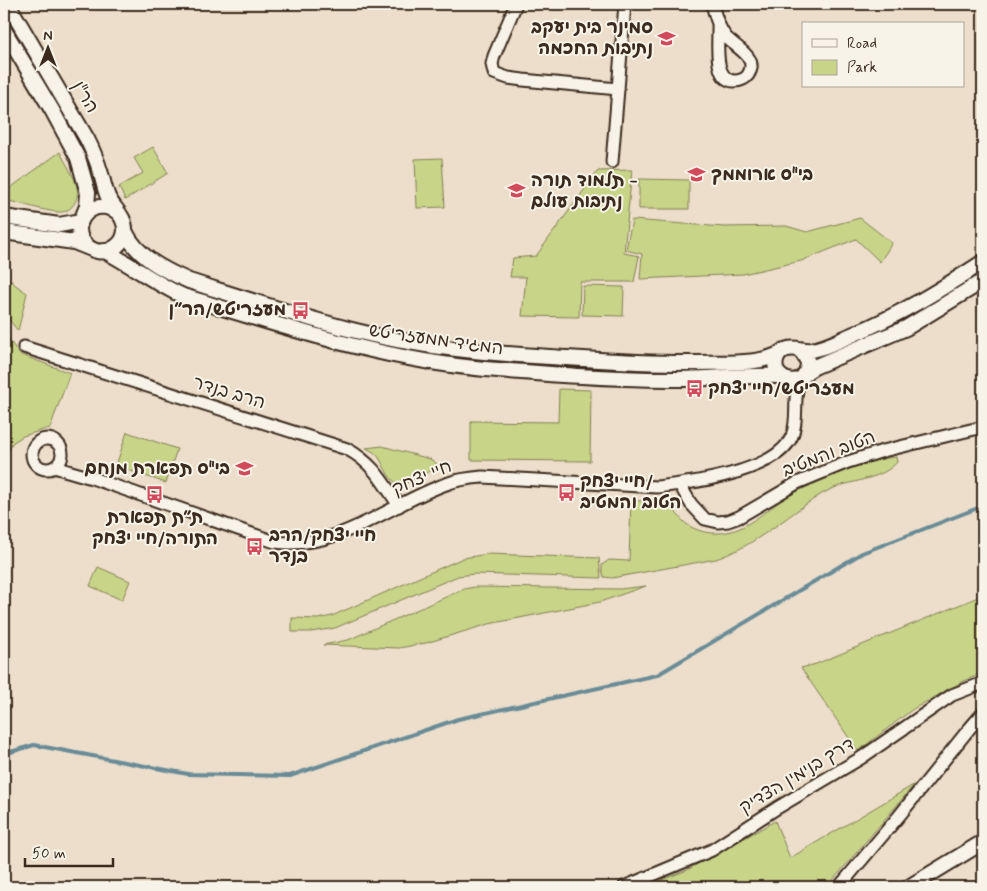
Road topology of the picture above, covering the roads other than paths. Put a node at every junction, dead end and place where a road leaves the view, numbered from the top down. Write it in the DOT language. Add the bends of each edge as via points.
graph roads {
  1 [pos="8,4"];
  2 [pos="516,4"];
  3 [pos="626,4"];
  4 [pos="712,4"];
  5 [pos="718,23"];
  6 [pos="4,30"];
  7 [pos="618,89"];
  8 [pos="612,162"];
  9 [pos="119,213"];
  10 [pos="4,217"];
  11 [pos="82,219"];
  12 [pos="125,231"];
  13 [pos="4,232"];
  14 [pos="91,249"];
  15 [pos="106,251"];
  16 [pos="983,262"];
  17 [pos="983,281"];
  18 [pos="24,347"];
  19 [pos="797,349"];
  20 [pos="782,352"];
  21 [pos="805,374"];
  22 [pos="782,377"];
  23 [pos="796,401"];
  24 [pos="982,427"];
  25 [pos="62,453"];
  26 [pos="54,468"];
  27 [pos="92,478"];
  28 [pos="680,484"];
  29 [pos="399,506"];
  30 [pos="983,684"];
  31 [pos="983,713"];
  32 [pos="983,842"];
  33 [pos="840,886"];
  34 [pos="624,887"];
  35 [pos="909,887"];
  1 -- 9 [label="street, הר\"ן" via="87,138 104,187"];
  2 -- 7 [label="street" via="494,56 494,73 523,80"];
  3 -- 7 [label="street"];
  4 -- 5 [label="street"];
  5 -- 5 [label="street" via="720,70 730,81 741,80 751,68 749,57 725,36"];
  6 -- 11 [label="street, הר\"ן" via="78,158 88,193"];
  7 -- 8 [label="street"];
  9 -- 11 [label="street" via="100,206 88,211"];
  9 -- 12 [label="street"];
  10 -- 11 [label="street" via="59,225"];
  11 -- 14 [label="street" via="80,234"];
  12 -- 15 [label="street" via="118,245"];
  12 -- 20 [label="street, המגיד ממעזריטש" via="136,250 171,274 352,330 400,341 485,353 671,364 769,359"];
  13 -- 14 [label="street" via="74,242"];
  14 -- 15 [label="street"];
  15 -- 22 [label="street, המגיד ממעזריטש" via="183,296 348,346 397,356 484,369 609,377"];
  16 -- 19 [label="street" via="899,314 830,344 812,350"];
  17 -- 21 [label="street" via="906,328 814,367"];
  18 -- 29 [label="street, הרב בנדר" via="341,447 360,456 376,471"];
  19 -- 20 [label="street"];
  19 -- 21 [label="street" via="808,362"];
  20 -- 22 [label="street" via="776,361"];
  21 -- 22 [label="street" via="793,381"];
  21 -- 23 [label="street, חיי יצחק" via="796,391"];
  22 -- 23 [label="street"];
  23 -- 28 [label="street, חיי יצחק" via="794,430 781,452 753,467"];
  24 -- 28 [label="street, הטוב והמטיב" via="883,451 823,471 728,521 705,519 691,504"];
  25 -- 26 [label="street"];
  25 -- 26 [label="street" via="59,444 51,439 38,441 32,448 36,465"];
  25 -- 27 [label="street, חיי יצחק"];
  26 -- 27 [label="street, חיי יצחק"];
  27 -- 29 [label="street, חיי יצחק" via="266,539 286,543 315,542"];
  28 -- 29 [label="street, חיי יצחק" via="657,487 483,477 451,482"];
  30 -- 34 [label="street, דרך בנימין הצדיק" via="952,695 861,758 712,850"];
  31 -- 33 [label="street"];
  32 -- 35 [label="street"];
}
